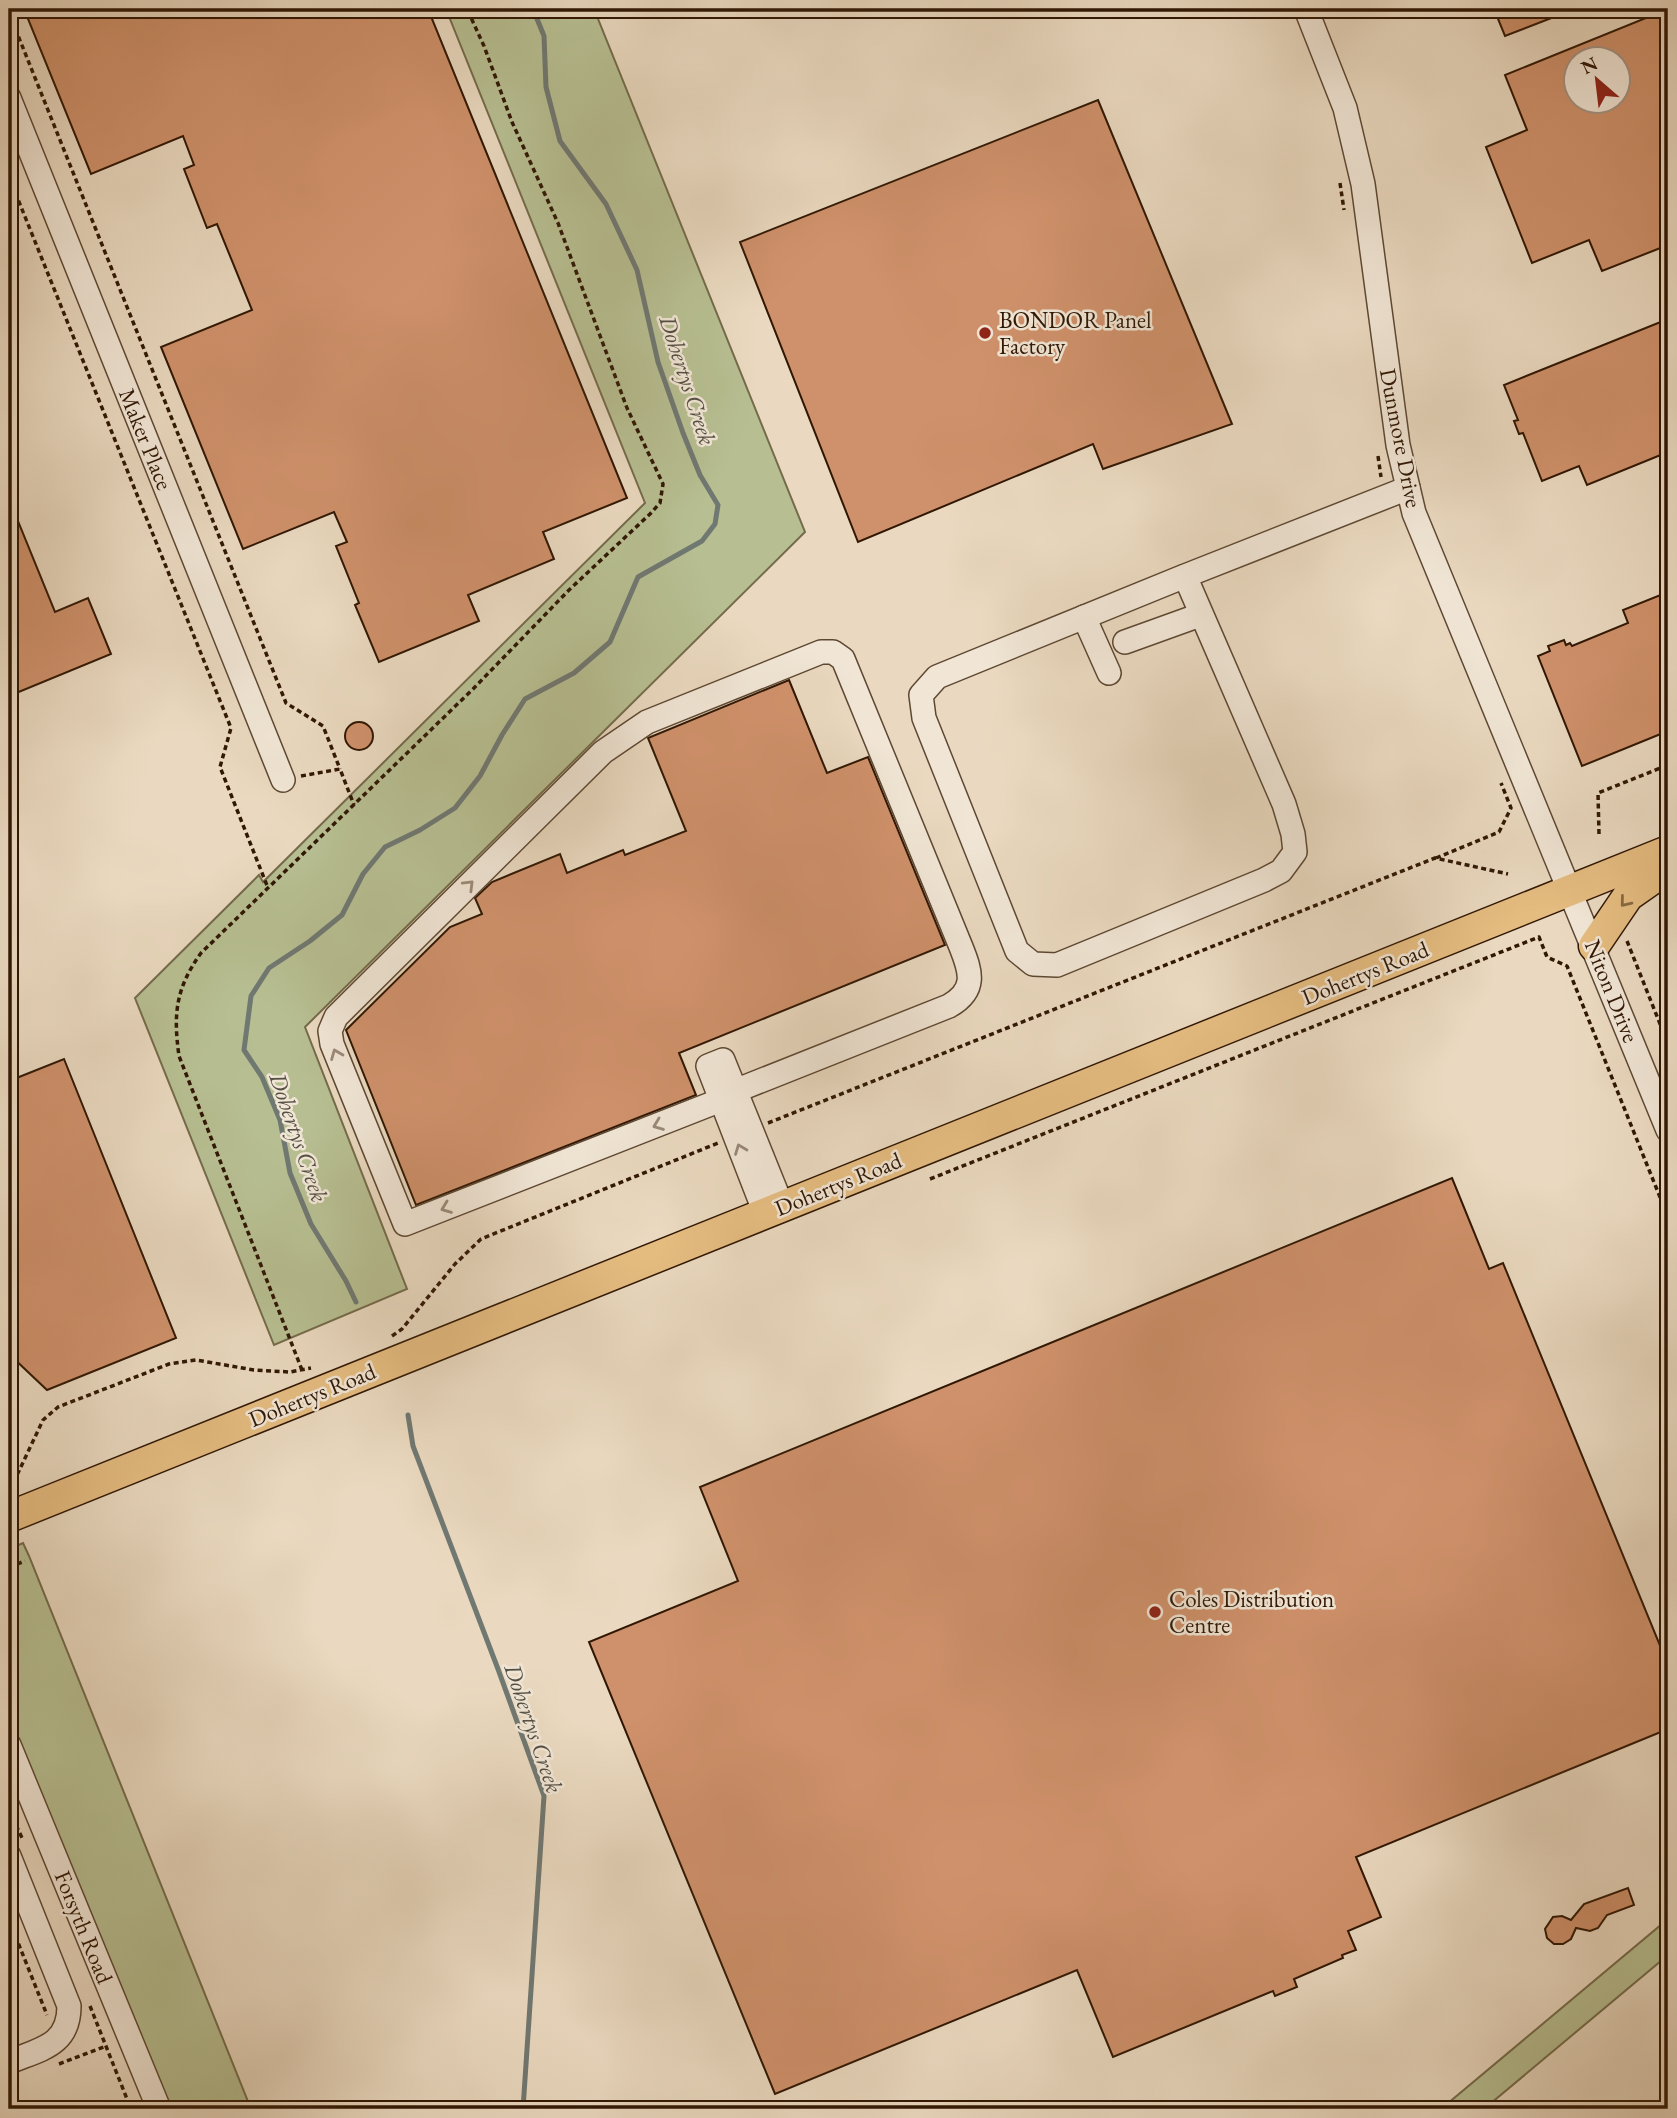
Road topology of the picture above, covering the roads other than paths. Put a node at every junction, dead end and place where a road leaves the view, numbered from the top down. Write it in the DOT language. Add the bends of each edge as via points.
graph roads {
  1 [pos="1306,9"];
  2 [pos="9,98"];
  3 [pos="1408,488"];
  4 [pos="1185,576"];
  5 [pos="1200,615"];
  6 [pos="1084,617"];
  7 [pos="1125,642"];
  8 [pos="1109,673"];
  9 [pos="284,780"];
  10 [pos="1668,851"];
  11 [pos="1668,868"];
  12 [pos="1571,890"];
  13 [pos="1594,946"];
  14 [pos="728,1095"];
  15 [pos="1668,1130"];
  16 [pos="774,1210"];
  17 [pos="9,1517"];
  18 [pos="9,1745"];
  19 [pos="9,1856"];
  20 [pos="9,2062"];
  21 [pos="159,2109"];
  1 -- 3 [label="street, Dunmore Drive" via="1345,108 1363,184"];
  2 -- 9 [label="street, Maker Place"];
  3 -- 4 [label="street"];
  3 -- 12 [label="street, Dunmore Drive" via="1419,525"];
  4 -- 5 [label="street"];
  4 -- 6 [label="street"];
  5 -- 6 [label="street" via="1284,804 1295,852 1280,871 1264,880 1057,965 1033,964 1017,951 924,718 921,695 937,677"];
  5 -- 7 [label="street"];
  6 -- 8 [label="street"];
  10 -- 12 [label="main road, Dohertys Road"];
  11 -- 13 [label="main road, one-way" via="1628,896"];
  12 -- 13 [label="street, Niton Drive"];
  12 -- 16 [label="main road, Dohertys Road"];
  13 -- 15 [label="street, Niton Drive"];
  14 -- 14 [label="street, one-way" via="405,1224 330,1031 333,1020 603,752 674,710 821,652 833,652 843,659 956,934 969,966 969,983 949,1006"];
  14 -- 16 [label="street"];
  16 -- 17 [label="main road, Dohertys Road"];
  18 -- 21 [label="street, Forsyth Road"];
  19 -- 20 [label="street" via="69,2006 56,2054"];
}
